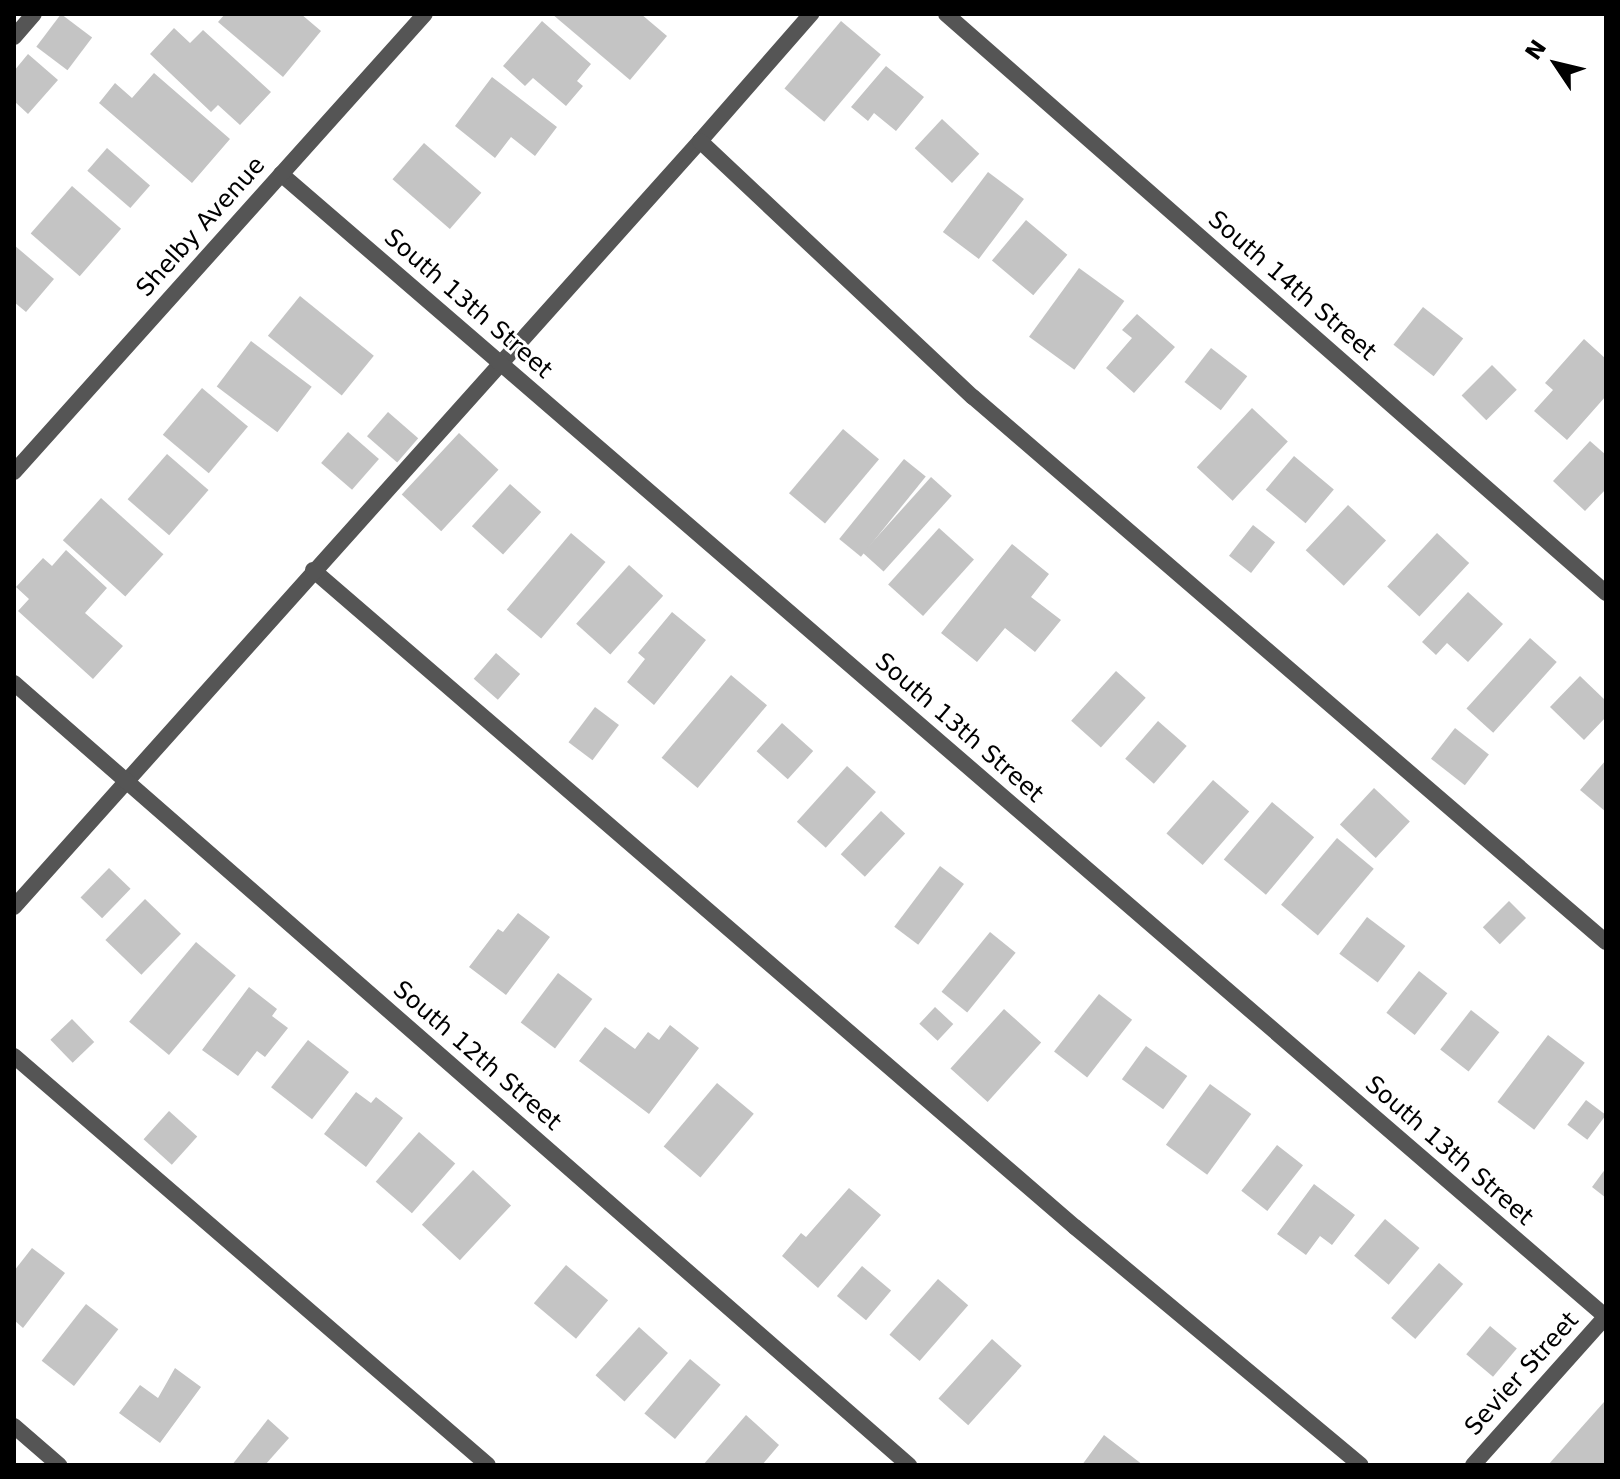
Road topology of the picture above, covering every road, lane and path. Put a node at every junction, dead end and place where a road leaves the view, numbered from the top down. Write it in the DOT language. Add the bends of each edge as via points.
graph roads {
  1 [pos="34,14"];
  2 [pos="425,14"];
  3 [pos="811,14"];
  4 [pos="946,14"];
  5 [pos="14,37"];
  6 [pos="700,141"];
  7 [pos="281,174"];
  8 [pos="499,362"];
  9 [pos="14,472"];
  10 [pos="313,570"];
  11 [pos="1606,593"];
  12 [pos="14,683"];
  13 [pos="125,780"];
  14 [pos="14,907"];
  15 [pos="1606,942"];
  16 [pos="14,1056"];
  17 [pos="1606,1316"];
  18 [pos="14,1426"];
  19 [pos="59,1465"];
  20 [pos="488,1465"];
  21 [pos="909,1465"];
  22 [pos="1361,1465"];
  23 [pos="1473,1465"];
  1 -- 5 [label="street"];
  2 -- 7 [label="street, Shelby Avenue"];
  3 -- 6 [label="street"];
  4 -- 11 [label="street, South 14th Street"];
  6 -- 8 [label="street"];
  6 -- 15 [label="street" via="973,397"];
  7 -- 8 [label="street, South 13th Street"];
  7 -- 9 [label="street, Shelby Avenue"];
  8 -- 10 [label="street"];
  8 -- 17 [label="street, South 13th Street"];
  10 -- 13 [label="street"];
  10 -- 22 [label="street" via="1075,1227"];
  12 -- 13 [label="street, South 12th Street"];
  13 -- 14 [label="street"];
  13 -- 21 [label="street, South 12th Street"];
  16 -- 20 [label="street"];
  17 -- 23 [label="street, Sevier Street"];
  18 -- 19 [label="street"];
}
